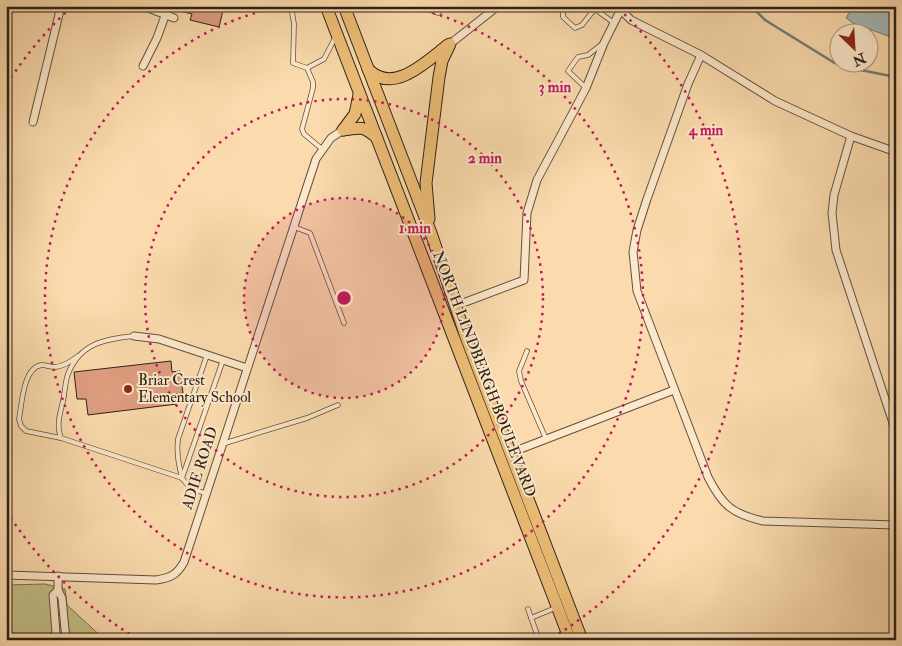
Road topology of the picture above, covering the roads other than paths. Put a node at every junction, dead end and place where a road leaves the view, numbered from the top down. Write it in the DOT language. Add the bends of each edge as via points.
graph roads {
  1 [pos="61,6"];
  2 [pos="144,6"];
  3 [pos="291,6"];
  4 [pos="326,6"];
  5 [pos="344,6"];
  6 [pos="420,6"];
  7 [pos="444,6"];
  8 [pos="498,6"];
  9 [pos="568,6"];
  10 [pos="596,8"];
  11 [pos="619,8"];
  12 [pos="165,16"];
  13 [pos="174,18"];
  14 [pos="614,23"];
  15 [pos="337,35"];
  16 [pos="604,43"];
  17 [pos="450,44"];
  18 [pos="701,55"];
  19 [pos="143,66"];
  20 [pos="307,68"];
  21 [pos="368,68"];
  22 [pos="586,88"];
  23 [pos="360,93"];
  24 [pos="33,122"];
  25 [pos="343,130"];
  26 [pos="851,136"];
  27 [pos="377,138"];
  28 [pos="322,149"];
  29 [pos="896,152"];
  30 [pos="294,226"];
  31 [pos="430,233"];
  32 [pos="455,306"];
  33 [pos="344,323"];
  34 [pos="134,336"];
  35 [pos="527,351"];
  36 [pos="207,355"];
  37 [pos="78,356"];
  38 [pos="223,360"];
  39 [pos="247,368"];
  40 [pos="674,390"];
  41 [pos="338,406"];
  42 [pos="896,432"];
  43 [pos="60,438"];
  44 [pos="546,439"];
  45 [pos="221,444"];
  46 [pos="510,454"];
  47 [pos="182,478"];
  48 [pos="206,493"];
  49 [pos="896,525"];
  50 [pos="6,575"];
  51 [pos="58,576"];
  52 [pos="58,590"];
  53 [pos="558,607"];
  54 [pos="528,609"];
  55 [pos="531,618"];
  56 [pos="51,640"];
  57 [pos="66,640"];
  58 [pos="540,640"];
  59 [pos="570,640"];
  60 [pos="582,640"];
  1 -- 24 [label="street"];
  2 -- 12 [label="street"];
  3 -- 20 [label="lane" via="294,63"];
  4 -- 15 [label="highway, NORTH LINDBERGH BOULEVARD"];
  5 -- 21 [label="highway, NORTH LINDBERGH BOULEVARD"];
  6 -- 7 [label="lane" via="438,13"];
  8 -- 17 [label="street"];
  9 -- 10 [label="lane" via="563,17 575,28 582,25"];
  10 -- 14 [label="lane"];
  11 -- 14 [label="street"];
  11 -- 18 [label="street" via="631,20"];
  12 -- 13 [label="street"];
  12 -- 19 [label="street"];
  14 -- 16 [label="street"];
  15 -- 20 [label="lane" via="324,59"];
  15 -- 23 [label="highway, NORTH LINDBERGH BOULEVARD"];
  16 -- 22 [label="street"];
  16 -- 22 [label="lane" via="588,55 578,57 568,71"];
  17 -- 21 [label="highway" via="415,70 391,80 373,74"];
  17 -- 31 [label="highway" via="439,76 426,183"];
  18 -- 26 [label="street" via="775,101"];
  18 -- 40 [label="street" via="647,199 633,252 637,291"];
  20 -- 28 [label="lane" via="313,88 302,129"];
  21 -- 31 [label="highway, NORTH LINDBERGH BOULEVARD"];
  22 -- 32 [label="street" via="538,180 527,213 524,280"];
  23 -- 25 [label="highway" via="355,114"];
  23 -- 27 [label="highway, NORTH LINDBERGH BOULEVARD"];
  25 -- 27 [label="highway" via="360,127"];
  25 -- 28 [label="street, ADIE ROAD"];
  26 -- 29 [label="street"];
  26 -- 42 [label="street" via="834,195 832,213 836,250"];
  27 -- 53 [label="highway, NORTH LINDBERGH BOULEVARD"];
  28 -- 30 [label="street, ADIE ROAD"];
  30 -- 33 [label="lane" via="310,233"];
  30 -- 39 [label="street, ADIE ROAD"];
  31 -- 32 [label="highway, NORTH LINDBERGH BOULEVARD"];
  32 -- 46 [label="highway, NORTH LINDBERGH BOULEVARD"];
  34 -- 36 [label="street" via="159,339"];
  34 -- 37 [label="lane" via="93,344"];
  35 -- 44 [label="lane" via="519,371 521,381"];
  36 -- 38 [label="street"];
  36 -- 47 [label="lane" via="178,439"];
  37 -- 43 [label="lane" via="68,374 57,429"];
  37 -- 43 [label="lane" via="65,365 33,368 28,374 18,419 26,431"];
  38 -- 39 [label="street"];
  38 -- 47 [label="lane"];
  39 -- 45 [label="street, ADIE ROAD"];
  40 -- 44 [label="street"];
  40 -- 49 [label="street" via="708,477 729,508 745,517 763,520"];
  41 -- 45 [label="lane"];
  43 -- 47 [label="lane"];
  44 -- 46 [label="street"];
  45 -- 48 [label="street, ADIE ROAD"];
  46 -- 60 [label="highway, NORTH LINDBERGH BOULEVARD"];
  47 -- 48 [label="lane" via="195,491"];
  48 -- 51 [label="street, ADIE ROAD" via="184,562 170,577 156,580"];
  50 -- 51 [label="street, ADIE ROAD"];
  51 -- 52 [label="street"];
  52 -- 56 [label="street" via="54,596 56,633"];
  52 -- 57 [label="street" via="62,598"];
  53 -- 55 [label="lane"];
  53 -- 59 [label="highway, NORTH LINDBERGH BOULEVARD"];
  54 -- 55 [label="lane"];
  55 -- 58 [label="lane"];
}
